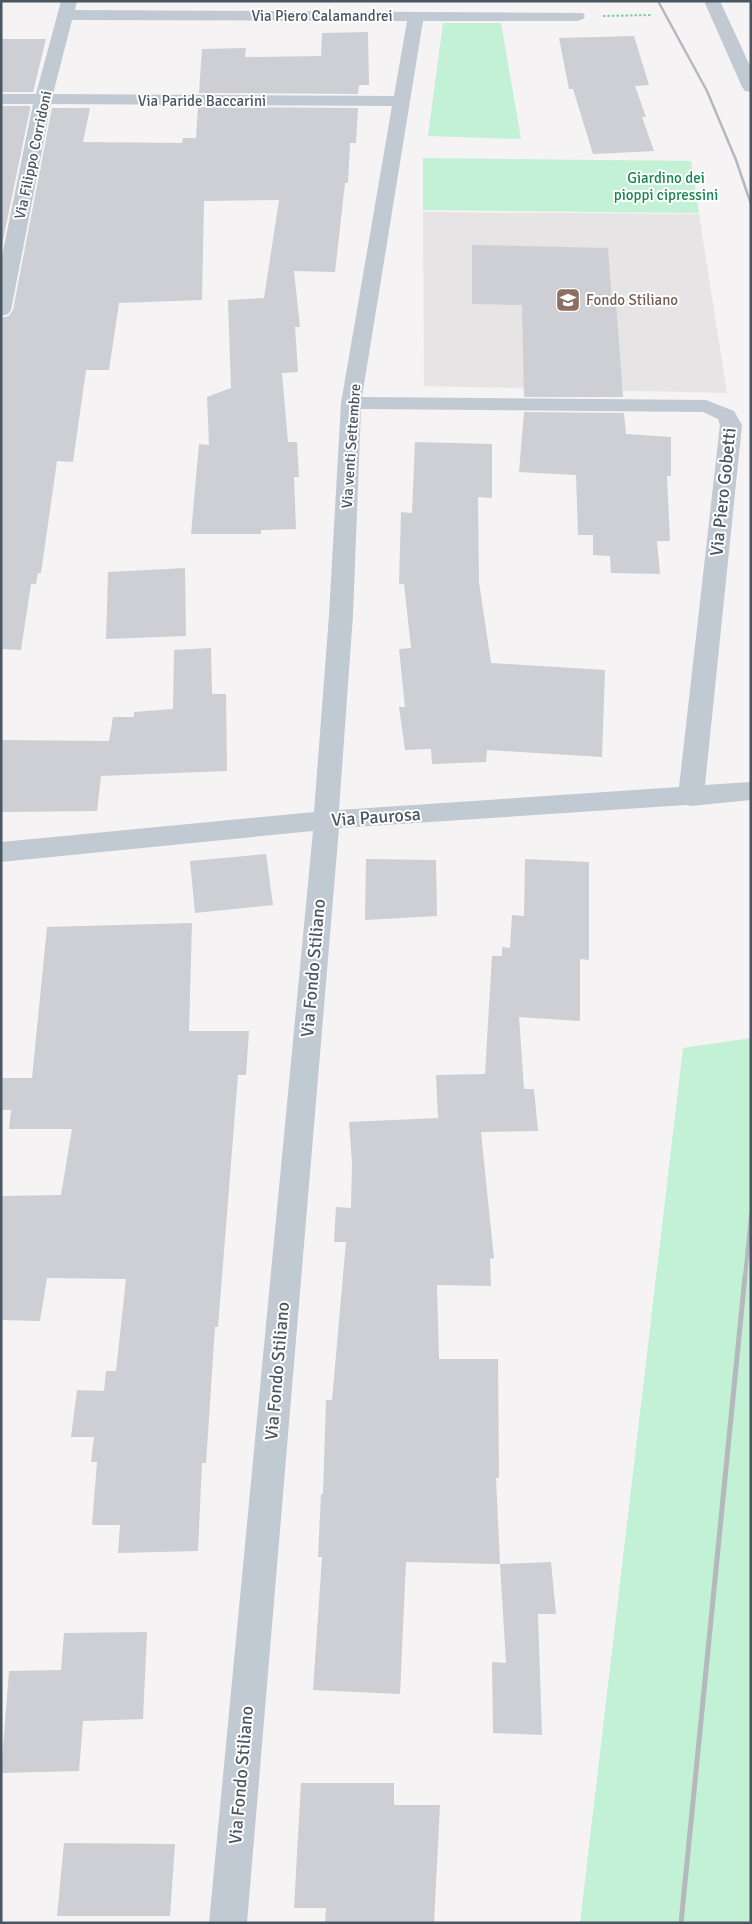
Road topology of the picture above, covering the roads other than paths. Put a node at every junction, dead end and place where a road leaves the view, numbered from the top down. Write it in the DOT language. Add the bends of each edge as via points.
graph roads {
  1 [pos="712,1"];
  2 [pos="68,8"];
  3 [pos="197,8"];
  4 [pos="416,16"];
  5 [pos="577,16"];
  6 [pos="751,87"];
  7 [pos="1,99"];
  8 [pos="43,100"];
  9 [pos="403,101"];
  10 [pos="1,308"];
  11 [pos="351,403"];
  12 [pos="751,792"];
  13 [pos="691,797"];
  14 [pos="327,820"];
  15 [pos="1,852"];
  16 [pos="228,1923"];
  1 -- 6 [label="street"];
  2 -- 3 [label="street, Via Piero Calamandrei"];
  2 -- 8 [label="street, Via Filippo Corridoni"];
  3 -- 4 [label="street, Via Piero Calamandrei"];
  4 -- 5 [label="street, Via Piero Calamandrei"];
  4 -- 9 [label="street, Via venti Settembre"];
  7 -- 8 [label="street, Via Paride Baccarini"];
  8 -- 9 [label="street, Via Paride Baccarini"];
  8 -- 10 [label="street, Via Filippo Corridoni"];
  9 -- 11 [label="street, Via venti Settembre"];
  11 -- 13 [label="street, Via Piero Gobetti" via="706,406 727,415 731,425"];
  11 -- 14 [label="street, Via venti Settembre"];
  12 -- 13 [label="street, Via Paurosa"];
  13 -- 14 [label="street, Via Paurosa"];
  14 -- 15 [label="street, Via Paurosa"];
  14 -- 16 [label="street, Via Fondo Stiliano"];
}
